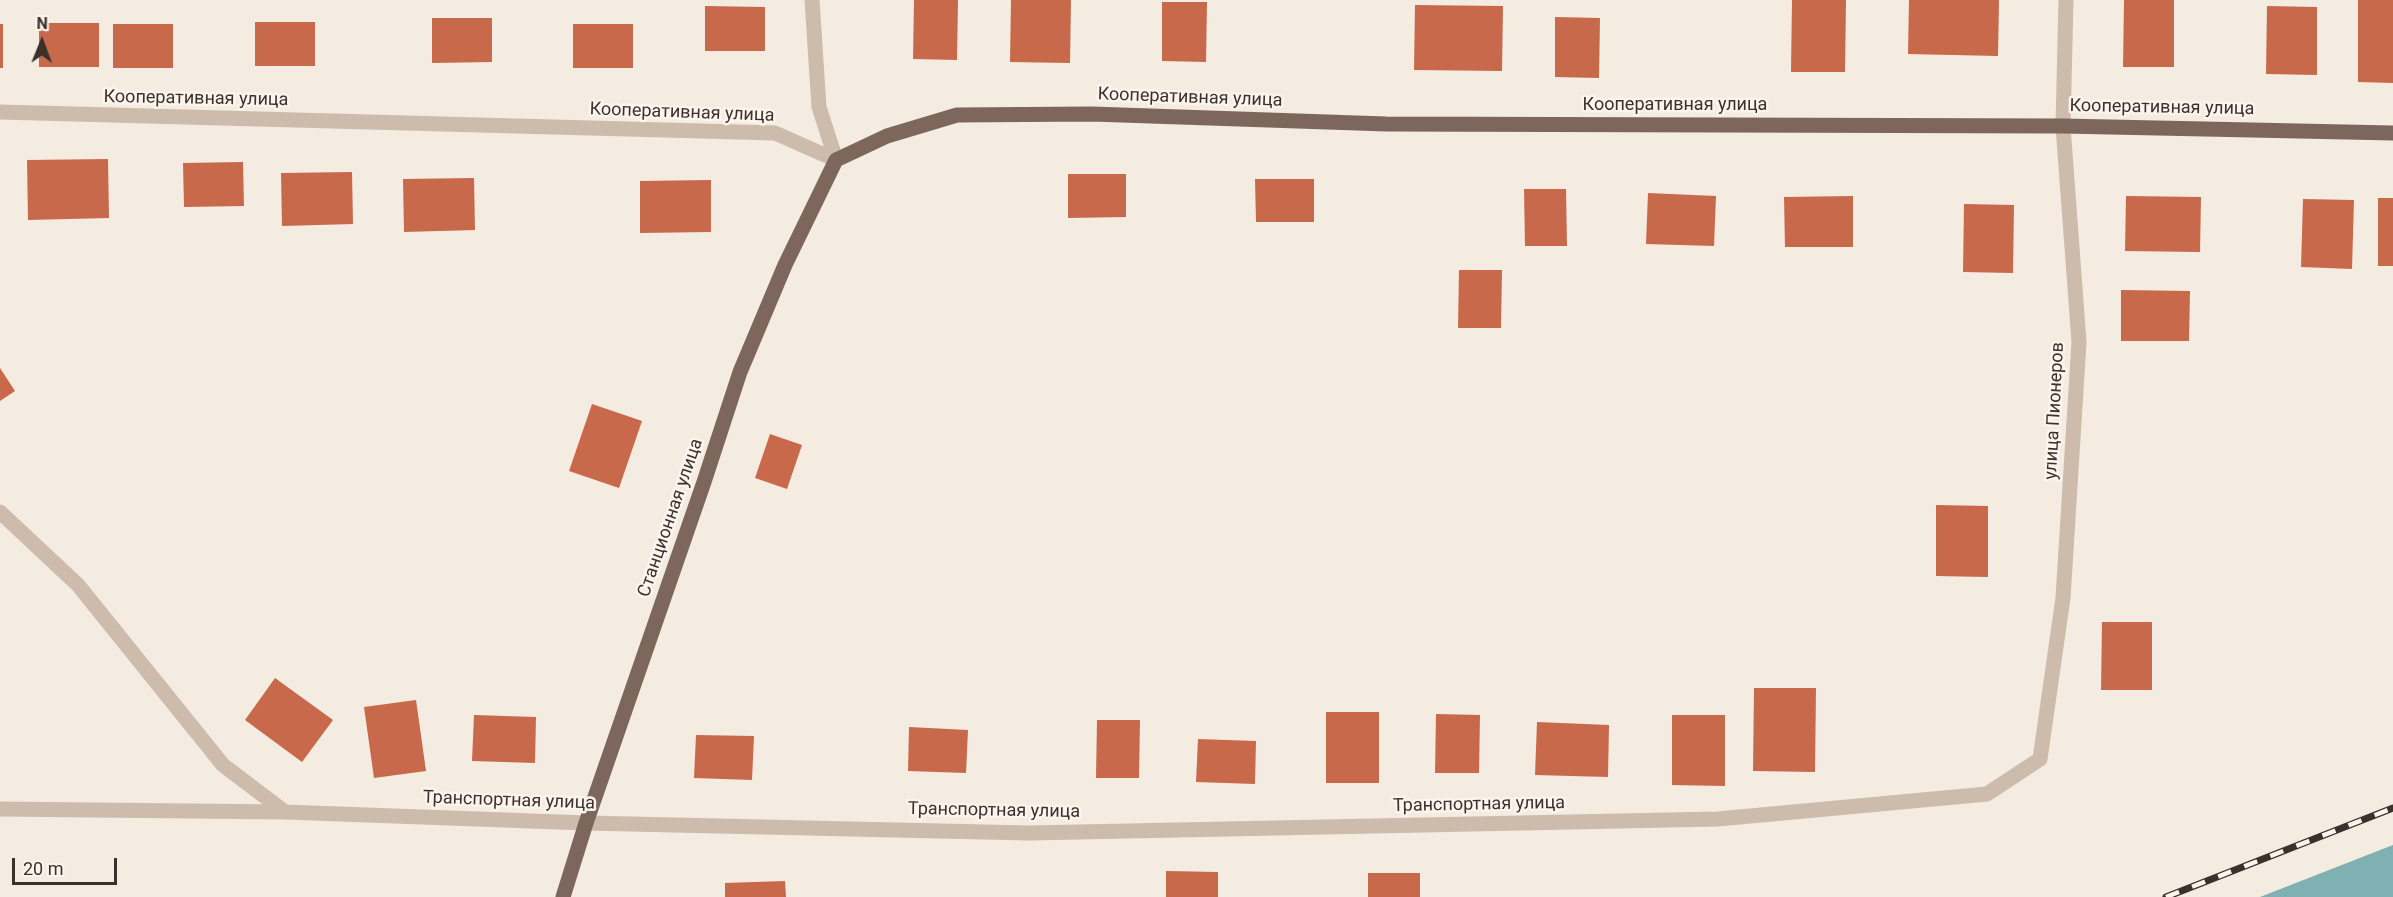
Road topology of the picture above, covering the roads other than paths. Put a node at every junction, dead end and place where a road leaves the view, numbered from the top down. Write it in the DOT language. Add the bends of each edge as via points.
graph roads {
  1 [pos="812,0"];
  2 [pos="2066,0"];
  3 [pos="0,112"];
  4 [pos="2063,126"];
  5 [pos="2393,133"];
  6 [pos="836,160"];
  7 [pos="0,512"];
  8 [pos="1987,794"];
  9 [pos="0,809"];
  10 [pos="285,812"];
  11 [pos="586,823"];
  12 [pos="563,897"];
  1 -- 6 [label="street" via="819,106"];
  2 -- 4 [label="street, улица Пионеров"];
  3 -- 6 [label="street, Кооперативная улица" via="775,133"];
  4 -- 5 [label="main road, Кооперативная улица"];
  4 -- 6 [label="main road, Кооперативная улица" via="1398,124 1092,114 957,115 887,136"];
  4 -- 8 [label="street, улица Пионеров" via="2079,342 2064,598 2040,759"];
  6 -- 11 [label="main road, Станционная улица" via="785,264 740,372"];
  7 -- 10 [label="street" via="78,585 223,765"];
  8 -- 11 [label="street, Транспортная улица" via="1718,819 1029,833"];
  9 -- 10 [label="street, Транспортная улица"];
  10 -- 11 [label="street, Транспортная улица"];
  11 -- 12 [label="main road, Станционная улица"];
}
